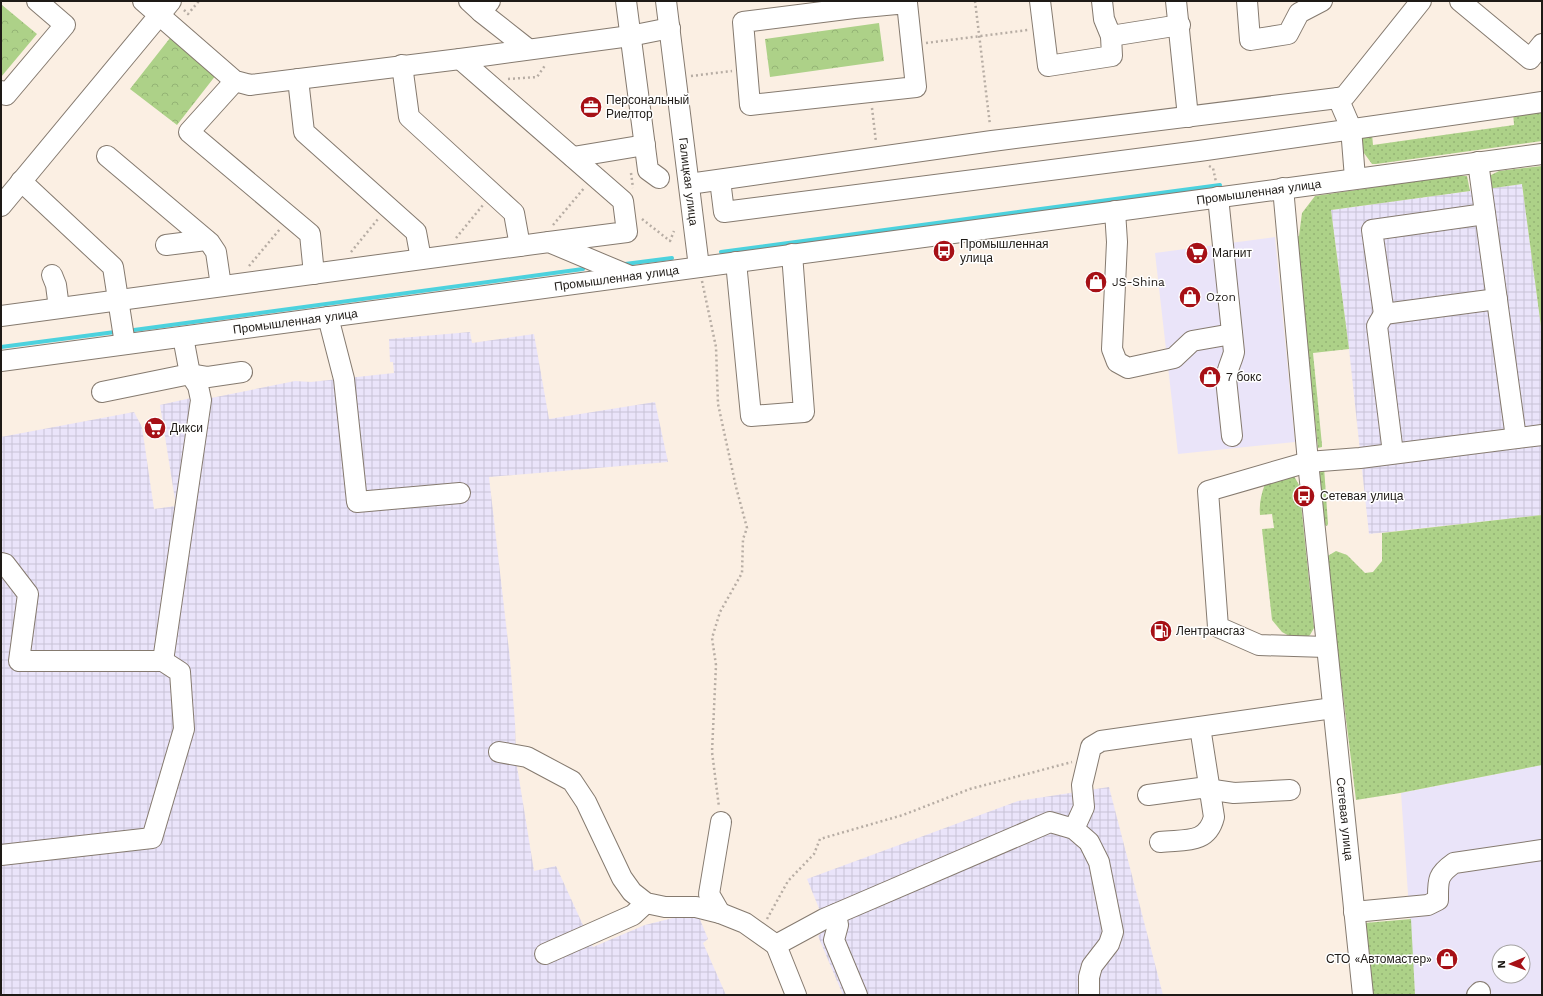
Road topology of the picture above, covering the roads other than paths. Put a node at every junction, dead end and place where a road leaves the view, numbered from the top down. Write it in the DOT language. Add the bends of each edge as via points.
graph roads {
  1 [pos="37,1"];
  2 [pos="143,1"];
  3 [pos="626,1"];
  4 [pos="666,1"];
  5 [pos="1040,1"];
  6 [pos="1102,1"];
  7 [pos="1176,1"];
  8 [pos="1247,1"];
  9 [pos="1322,1"];
  10 [pos="1421,1"];
  11 [pos="1460,1"];
  12 [pos="480,4"];
  13 [pos="854,5"];
  14 [pos="170,7"];
  15 [pos="1180,25"];
  16 [pos="670,28"];
  17 [pos="630,36"];
  18 [pos="1111,36"];
  19 [pos="1542,44"];
  20 [pos="528,49"];
  21 [pos="460,59"];
  22 [pos="402,66"];
  23 [pos="298,79"];
  24 [pos="235,81"];
  25 [pos="1,91"];
  26 [pos="1338,98"];
  27 [pos="1542,102"];
  28 [pos="1188,117"];
  29 [pos="1351,128"];
  30 [pos="645,145"];
  31 [pos="1542,154"];
  32 [pos="107,156"];
  33 [pos="573,157"];
  34 [pos="1478,162"];
  35 [pos="659,178"];
  36 [pos="1355,178"];
  37 [pos="720,180"];
  38 [pos="689,184"];
  39 [pos="1283,188"];
  40 [pos="8,192"];
  41 [pos="1218,197"];
  42 [pos="1115,211"];
  43 [pos="1485,214"];
  44 [pos="551,234"];
  45 [pos="206,240"];
  46 [pos="166,245"];
  47 [pos="520,246"];
  48 [pos="792,254"];
  49 [pos="421,259"];
  50 [pos="736,262"];
  51 [pos="699,267"];
  52 [pos="314,274"];
  53 [pos="52,275"];
  54 [pos="630,276"];
  55 [pos="222,286"];
  56 [pos="1497,299"];
  57 [pos="118,300"];
  58 [pos="59,308"];
  59 [pos="1384,314"];
  60 [pos="1,316"];
  61 [pos="328,317"];
  62 [pos="1232,334"];
  63 [pos="183,337"];
  64 [pos="125,344"];
  65 [pos="1,361"];
  66 [pos="242,372"];
  67 [pos="190,374"];
  68 [pos="102,392"];
  69 [pos="1542,435"];
  70 [pos="1232,436"];
  71 [pos="1516,438"];
  72 [pos="1393,453"];
  73 [pos="1308,462"];
  74 [pos="460,493"];
  75 [pos="1,563"];
  76 [pos="1326,647"];
  77 [pos="163,661"];
  78 [pos="1333,708"];
  79 [pos="1200,727"];
  80 [pos="499,752"];
  81 [pos="1210,790"];
  82 [pos="1290,790"];
  83 [pos="1148,795"];
  84 [pos="721,822"];
  85 [pos="1074,829"];
  86 [pos="1160,842"];
  87 [pos="1542,850"];
  88 [pos="1,855"];
  89 [pos="646,903"];
  90 [pos="1354,912"];
  91 [pos="720,913"];
  92 [pos="836,914"];
  93 [pos="776,945"];
  94 [pos="545,954"];
  95 [pos="796,995"];
  96 [pos="857,995"];
  97 [pos="1089,995"];
  98 [pos="1363,995"];
  1 -- 25 [label="street" via="65,25 6,95"];
  2 -- 14 [label="street"];
  3 -- 17 [label="street"];
  4 -- 16 [label="street, Галицкая улица"];
  5 -- 18 [label="street" via="1048,66 1112,56"];
  6 -- 18 [label="street" via="1104,19"];
  7 -- 15 [label="street"];
  8 -- 9 [label="street" via="1250,40 1288,34 1299,13"];
  10 -- 26 [label="street" via="1345,96"];
  11 -- 19 [label="street" via="1530,59"];
  12 -- 20 [label="street"];
  13 -- 13 [label="street" via="743,22 750,105 916,87 907,3"];
  14 -- 24 [label="street"];
  14 -- 40 [label="street"];
  15 -- 18 [label="street"];
  15 -- 28 [label="street"];
  16 -- 17 [label="street"];
  16 -- 38 [label="street, Галицкая улица"];
  17 -- 20 [label="street"];
  17 -- 30 [label="street"];
  20 -- 21 [label="street"];
  21 -- 22 [label="street"];
  21 -- 33 [label="street"];
  22 -- 23 [label="street"];
  22 -- 47 [label="street" via="409,117 514,213"];
  23 -- 24 [label="street" via="250,85"];
  23 -- 49 [label="street" via="304,132 416,232"];
  24 -- 52 [label="street" via="189,132 310,234"];
  26 -- 28 [label="street"];
  26 -- 29 [label="street"];
  27 -- 29 [label="street"];
  28 -- 37 [label="street" via="992,141"];
  29 -- 36 [label="street"];
  29 -- 37 [label="street" via="1199,151 724,212"];
  30 -- 33 [label="street"];
  30 -- 35 [label="street" via="648,170"];
  31 -- 34 [label="street, Промышленная улица"];
  32 -- 45 [label="street"];
  33 -- 44 [label="street" via="623,201 627,232"];
  34 -- 36 [label="street, Промышленная улица"];
  34 -- 43 [label="street"];
  36 -- 39 [label="street, Промышленная улица"];
  37 -- 38 [label="street"];
  38 -- 51 [label="street, Галицкая улица"];
  39 -- 41 [label="street, Промышленная улица"];
  39 -- 73 [label="street, Сетевая улица"];
  40 -- 57 [label="street" via="113,267"];
  41 -- 42 [label="street, Промышленная улица"];
  41 -- 62 [label="street"];
  42 -- 48 [label="street, Промышленная улица"];
  42 -- 62 [label="street" via="1117,242 1112,349 1117,362 1128,368 1174,358 1192,341"];
  43 -- 56 [label="street"];
  43 -- 59 [label="street" via="1372,230"];
  44 -- 47 [label="street"];
  44 -- 54 [label="street"];
  45 -- 46 [label="street"];
  45 -- 55 [label="street" via="216,252"];
  47 -- 49 [label="street"];
  48 -- 50 [label="street, Промышленная улица"];
  48 -- 50 [label="street" via="804,412 751,416"];
  49 -- 52 [label="street"];
  50 -- 51 [label="street, Промышленная улица"];
  51 -- 54 [label="street, Промышленная улица"];
  52 -- 55 [label="street"];
  53 -- 58 [label="street"];
  54 -- 61 [label="street, Промышленная улица"];
  55 -- 57 [label="street"];
  56 -- 59 [label="street"];
  56 -- 71 [label="street"];
  57 -- 58 [label="street"];
  57 -- 64 [label="street"];
  58 -- 60 [label="street"];
  59 -- 72 [label="street" via="1377,326"];
  61 -- 63 [label="street, Промышленная улица"];
  61 -- 74 [label="street" via="344,378 357,502"];
  62 -- 70 [label="street" via="1234,352 1226,379"];
  63 -- 64 [label="street, Промышленная улица"];
  63 -- 67 [label="street"];
  64 -- 65 [label="street, Промышленная улица"];
  66 -- 67 [label="street" via="208,377"];
  67 -- 68 [label="street"];
  67 -- 77 [label="street" via="198,386 201,400"];
  69 -- 71 [label="street"];
  71 -- 72 [label="street"];
  72 -- 73 [label="street"];
  73 -- 76 [label="street, Сетевая улица"];
  73 -- 76 [label="street" via="1208,491 1218,627 1259,645"];
  75 -- 77 [label="street" via="5,564 28,594 19,661"];
  76 -- 78 [label="street, Сетевая улица"];
  77 -- 88 [label="street" via="180,672 184,729 152,838"];
  78 -- 79 [label="street"];
  78 -- 90 [label="street, Сетевая улица"];
  79 -- 81 [label="street"];
  79 -- 85 [label="street" via="1101,741 1091,747 1082,785 1084,807"];
  80 -- 89 [label="street" via="527,757 572,781 586,802 622,878 632,892"];
  81 -- 82 [label="street" via="1234,793"];
  81 -- 83 [label="street" via="1200,788"];
  81 -- 86 [label="street" via="1214,817 1212,828 1198,838"];
  84 -- 91 [label="street" via="709,894"];
  85 -- 92 [label="street" via="1050,822"];
  85 -- 97 [label="street" via="1089,842 1099,862 1113,932 1109,944 1092,966"];
  87 -- 90 [label="street" via="1454,863 1442,871 1438,881 1438,900 1428,905"];
  89 -- 91 [label="street" via="665,907 696,907"];
  89 -- 94 [label="street" via="633,915"];
  90 -- 98 [label="street, Сетевая улица"];
  91 -- 93 [label="street" via="745,923"];
  92 -- 93 [label="street"];
  92 -- 96 [label="street" via="838,924 834,940"];
  93 -- 95 [label="street"];
}
